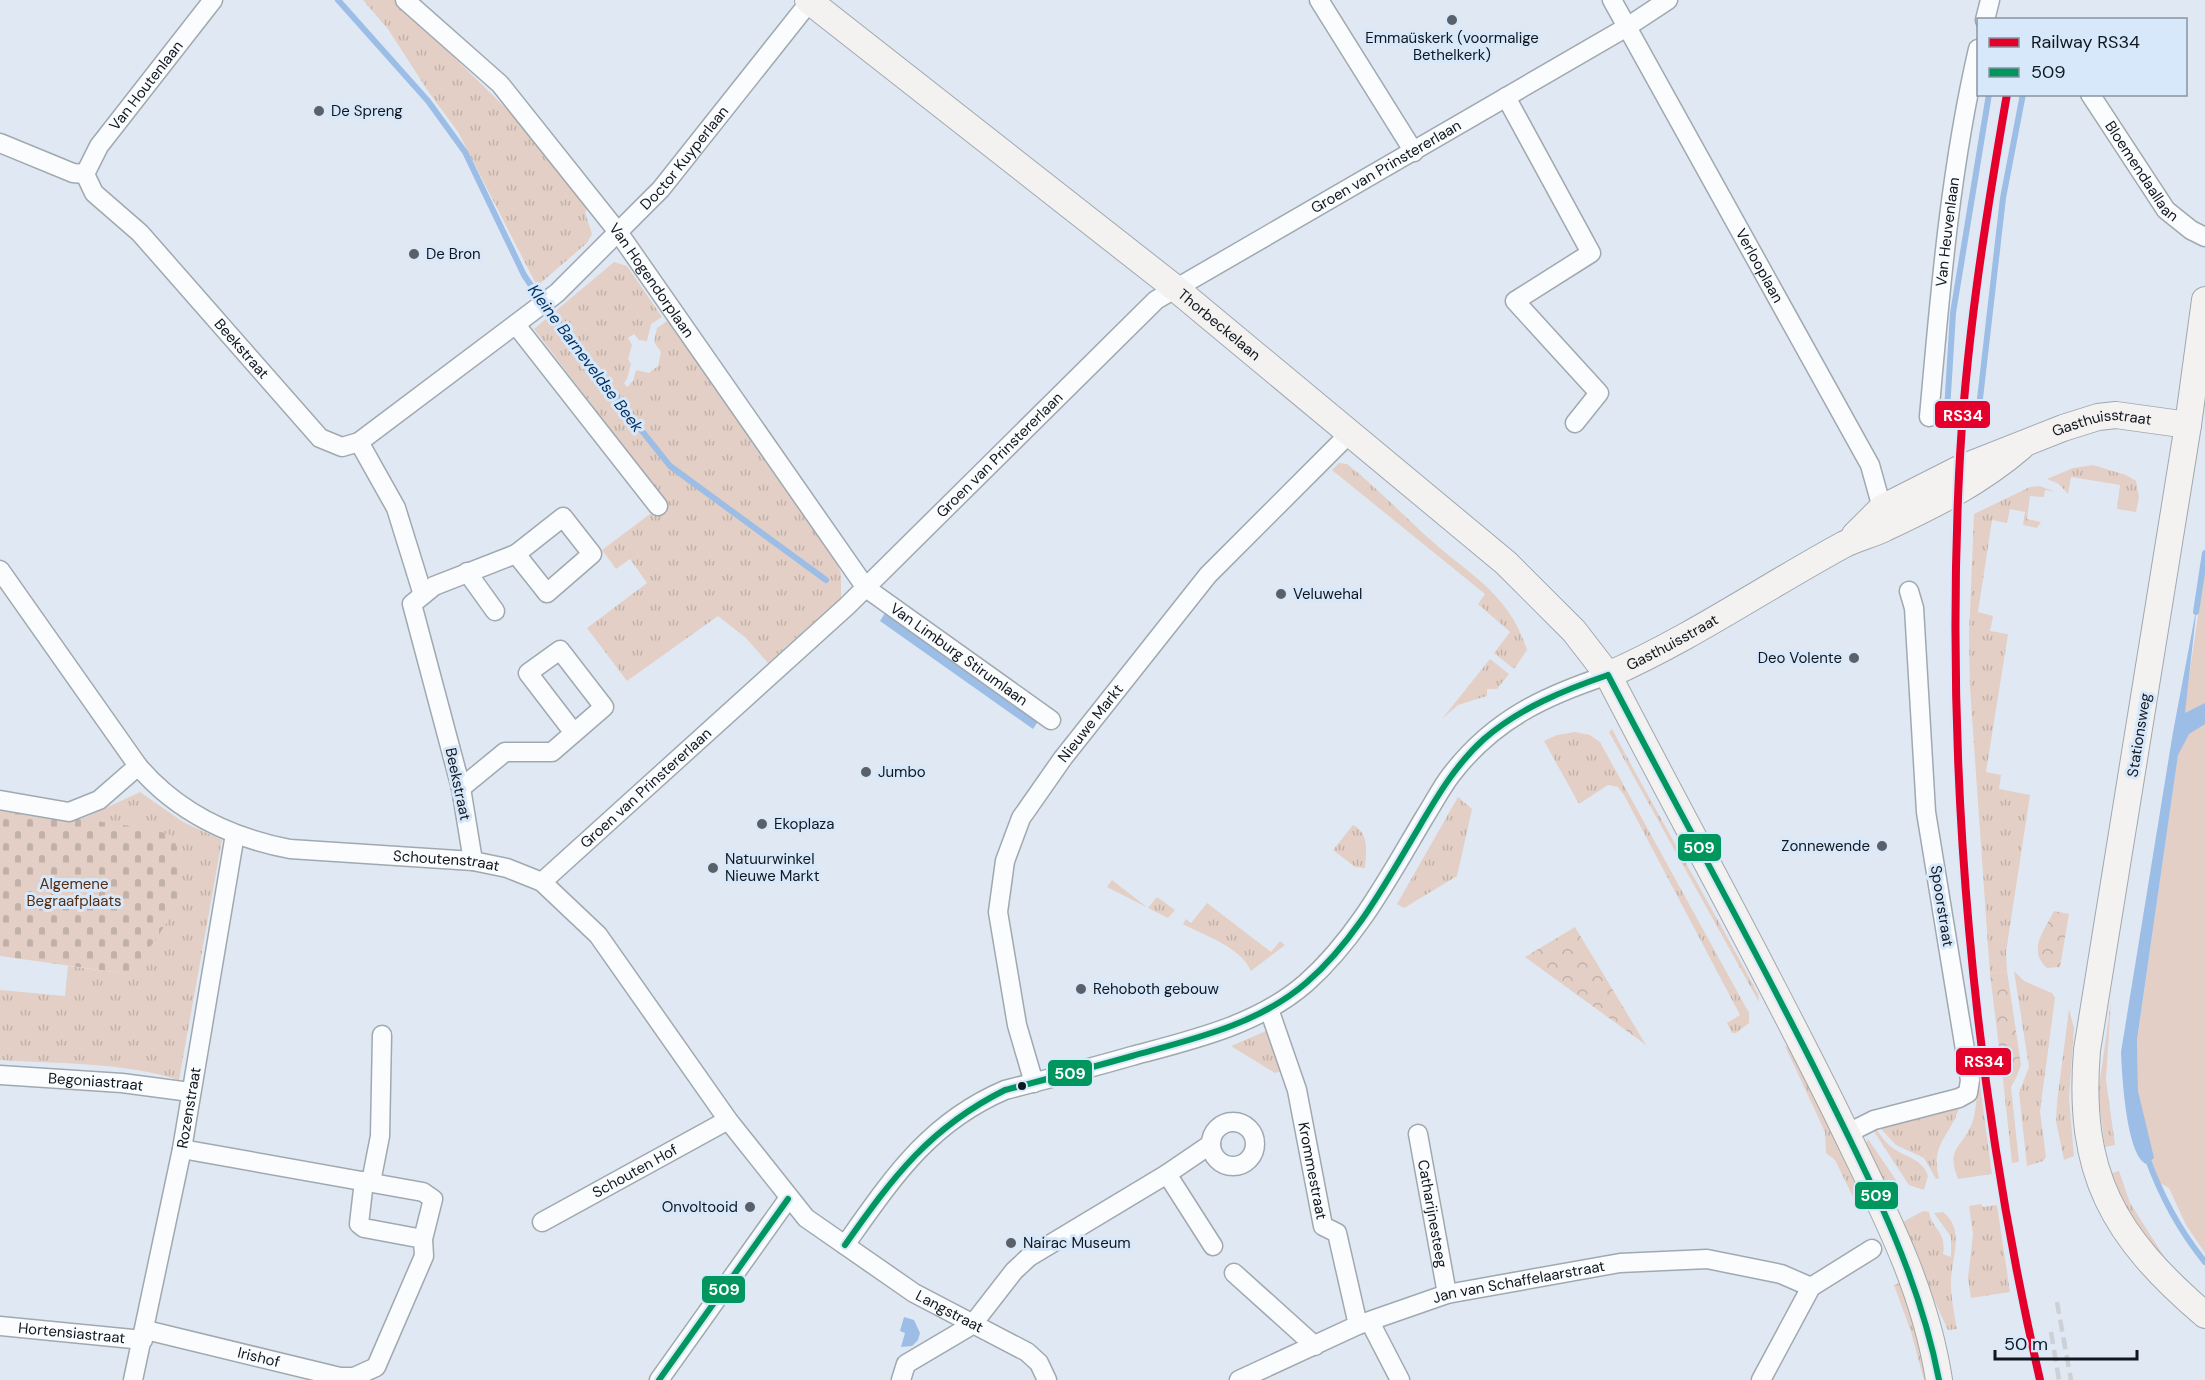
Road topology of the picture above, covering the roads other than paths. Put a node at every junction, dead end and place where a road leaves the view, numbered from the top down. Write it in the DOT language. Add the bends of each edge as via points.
graph roads {
  1 [pos="213,0"];
  2 [pos="405,0"];
  3 [pos="1319,0"];
  4 [pos="1612,0"];
  5 [pos="1668,0"];
  6 [pos="1990,0"];
  7 [pos="809,1"];
  8 [pos="1986,18"];
  9 [pos="1627,27"];
  10 [pos="1977,54"];
  11 [pos="2091,96"];
  12 [pos="1506,97"];
  13 [pos="0,143"];
  14 [pos="1414,152"];
  15 [pos="85,174"];
  16 [pos="618,232"];
  17 [pos="2205,237"];
  18 [pos="1175,288"];
  19 [pos="2205,300"];
  20 [pos="519,323"];
  21 [pos="1929,417"];
  22 [pos="1575,423"];
  23 [pos="2188,425"];
  24 [pos="1350,433"];
  25 [pos="359,442"];
  26 [pos="2020,447"];
  27 [pos="658,506"];
  28 [pos="1882,508"];
  29 [pos="1846,543"];
  30 [pos="516,554"];
  31 [pos="0,570"];
  32 [pos="467,572"];
  33 [pos="866,588"];
  34 [pos="1909,591"];
  35 [pos="418,600"];
  36 [pos="495,610"];
  37 [pos="1608,675"];
  38 [pos="1051,720"];
  39 [pos="574,733"];
  40 [pos="138,766"];
  41 [pos="461,788"];
  42 [pos="0,800"];
  43 [pos="235,834"];
  44 [pos="473,861"];
  45 [pos="542,882"];
  46 [pos="1269,1009"];
  47 [pos="382,1035"];
  48 [pos="0,1076"];
  49 [pos="1034,1083"];
  50 [pos="190,1092"];
  51 [pos="728,1120"];
  52 [pos="1418,1134"];
  53 [pos="1846,1134"];
  54 [pos="1211,1144"];
  55 [pos="182,1149"];
  56 [pos="1167,1174"];
  57 [pos="367,1181"];
  58 [pos="788,1198"];
  59 [pos="542,1222"];
  60 [pos="423,1239"];
  61 [pos="845,1245"];
  62 [pos="1213,1246"];
  63 [pos="1872,1249"];
  64 [pos="1234,1273"];
  65 [pos="1812,1287"];
  66 [pos="1447,1294"];
  67 [pos="2205,1315"];
  68 [pos="1364,1324"];
  69 [pos="972,1325"];
  70 [pos="0,1326"];
  71 [pos="144,1335"];
  72 [pos="1315,1346"];
  73 [pos="133,1380"];
  74 [pos="659,1380"];
  75 [pos="901,1380"];
  76 [pos="1047,1380"];
  77 [pos="1239,1380"];
  78 [pos="1400,1380"];
  79 [pos="1761,1380"];
  80 [pos="1940,1380"];
  1 -- 15 [label="street, Van Houtenlaan" via="99,146"];
  2 -- 16 [label="street, Van Hogendorplaan" via="500,84"];
  3 -- 14 [label="street"];
  4 -- 9 [label="street, Verlooplaan"];
  5 -- 9 [label="street, Groen van Prinstererlaan"];
  6 -- 8 [label="street"];
  7 -- 16 [label="street, Doctor Kuyperlaan" via="661,189"];
  7 -- 18 [label="main road, Thorbeckelaan"];
  9 -- 12 [label="street, Groen van Prinstererlaan"];
  9 -- 28 [label="street, Verlooplaan" via="1870,465"];
  10 -- 21 [label="street, Van Heuvenlaan" via="1943,255"];
  11 -- 17 [label="street, Bloemendaallaan" via="2166,210"];
  12 -- 14 [label="street, Groen van Prinstererlaan"];
  12 -- 22 [label="street" via="1591,253 1515,301 1599,393"];
  13 -- 15 [label="street" via="73,173"];
  14 -- 18 [label="street, Groen van Prinstererlaan"];
  15 -- 25 [label="street, Beekstraat" via="94,193 140,233 320,438 342,447"];
  16 -- 20 [label="street, Doctor Kuyperlaan" via="557,293"];
  16 -- 33 [label="street, Van Hogendorplaan"];
  18 -- 24 [label="main road, Thorbeckelaan"];
  18 -- 33 [label="street, Groen van Prinstererlaan" via="1156,300"];
  19 -- 23 [label="main road, Stationsweg"];
  20 -- 25 [label="street, Doctor Kuyperlaan"];
  20 -- 27 [label="street"];
  23 -- 26 [label="main road, Gasthuisstraat" via="2134,416 2098,417"];
  23 -- 67 [label="main road, Stationsweg" via="2087,1050 2085,1113 2096,1169 2119,1220 2154,1268"];
  24 -- 37 [label="main road, Thorbeckelaan" via="1506,563 1574,631"];
  24 -- 49 [label="street, Nieuwe Markt" via="1208,575 1063,758 1015,830 1005,861 998,912 1017,1025"];
  25 -- 35 [label="street, Beekstraat" via="396,508"];
  26 -- 28 [label="main road, Gasthuisstraat" via="1986,456"];
  26 -- 29 [label="main road, Gasthuisstraat" via="1990,473 1958,492 1882,530"];
  28 -- 29 [label="main road, Gasthuisstraat"];
  29 -- 37 [label="main road, Gasthuisstraat" via="1651,656"];
  30 -- 32 [label="street"];
  31 -- 40 [label="street, Schoutenstraat"];
  32 -- 35 [label="street" via="434,586"];
  32 -- 36 [label="street"];
  33 -- 38 [label="street, Van Limburg Stirumlaan"];
  33 -- 45 [label="street, Groen van Prinstererlaan"];
  34 -- 53 [label="street, Spoorstraat" via="1914,608 1926,813 1970,1080 1968,1093 1959,1098 1874,1120"];
  35 -- 41 [label="street, Beekstraat"];
  37 -- 46 [label="street, Gasthuisstraat" via="1554,693 1507,721 1474,749 1450,776 1345,942 1306,983"];
  37 -- 53 [label="main road, Thorbeckelaan" via="1789,1016"];
  39 -- 39 [label="street" via="604,707 560,650 528,673"];
  39 -- 41 [label="street" via="552,752 505,752"];
  40 -- 42 [label="street" via="99,801 69,812"];
  40 -- 43 [label="street, Schoutenstraat" via="149,780 189,812"];
  41 -- 44 [label="street, Beekstraat"];
  43 -- 44 [label="street, Schoutenstraat" via="290,849"];
  43 -- 50 [label="street, Rozenstraat"];
  44 -- 45 [label="street, Schoutenstraat" via="507,868"];
  45 -- 51 [label="street, Schoutenstraat" via="598,935"];
  46 -- 49 [label="street, Gasthuisstraat" via="1219,1031"];
  46 -- 68 [label="street, Krommestraat" via="1297,1090 1323,1226 1337,1233"];
  47 -- 57 [label="street" via="381,1136"];
  48 -- 50 [label="street, Begoniastraat" via="122,1083"];
  49 -- 61 [label="street, Gasthuisstraat" via="981,1100 934,1134 902,1165"];
  50 -- 55 [label="street, Rozenstraat"];
  51 -- 58 [label="street, Schoutenstraat"];
  51 -- 59 [label="street, Schouten Hof"];
  52 -- 66 [label="street, Catharijnesteeg"];
  53 -- 80 [label="main road, Thorbeckelaan" via="1915,1282 1926,1312"];
  54 -- 56 [label="street"];
  55 -- 57 [label="street, Irishof"];
  55 -- 71 [label="street, Rozenstraat"];
  56 -- 62 [label="street"];
  56 -- 69 [label="street" via="1022,1263"];
  57 -- 60 [label="street" via="359,1224"];
  57 -- 60 [label="street, Irishof" via="423,1192 433,1199"];
  58 -- 61 [label="street, Schoutenstraat" via="806,1218"];
  58 -- 74 [label="street"];
  60 -- 71 [label="street, Irishof" via="423,1263 382,1356 376,1367 354,1377"];
  61 -- 69 [label="street, Langstraat" via="914,1293"];
  63 -- 65 [label="street"];
  64 -- 72 [label="street"];
  65 -- 66 [label="street, Jan van Schaffelaarstraat" via="1781,1274 1707,1259 1620,1263"];
  65 -- 79 [label="street"];
  66 -- 68 [label="street, Jan van Schaffelaarstraat"];
  68 -- 72 [label="street, Jan van Schaffelaarstraat"];
  68 -- 78 [label="street"];
  69 -- 75 [label="street" via="906,1364"];
  69 -- 76 [label="street, Langstraat" via="1034,1357"];
  70 -- 71 [label="street, Hortensiastraat"];
  71 -- 73 [label="street, Rozenstraat"];
  72 -- 77 [label="street, Jan van Schaffelaarstraat"];
}
